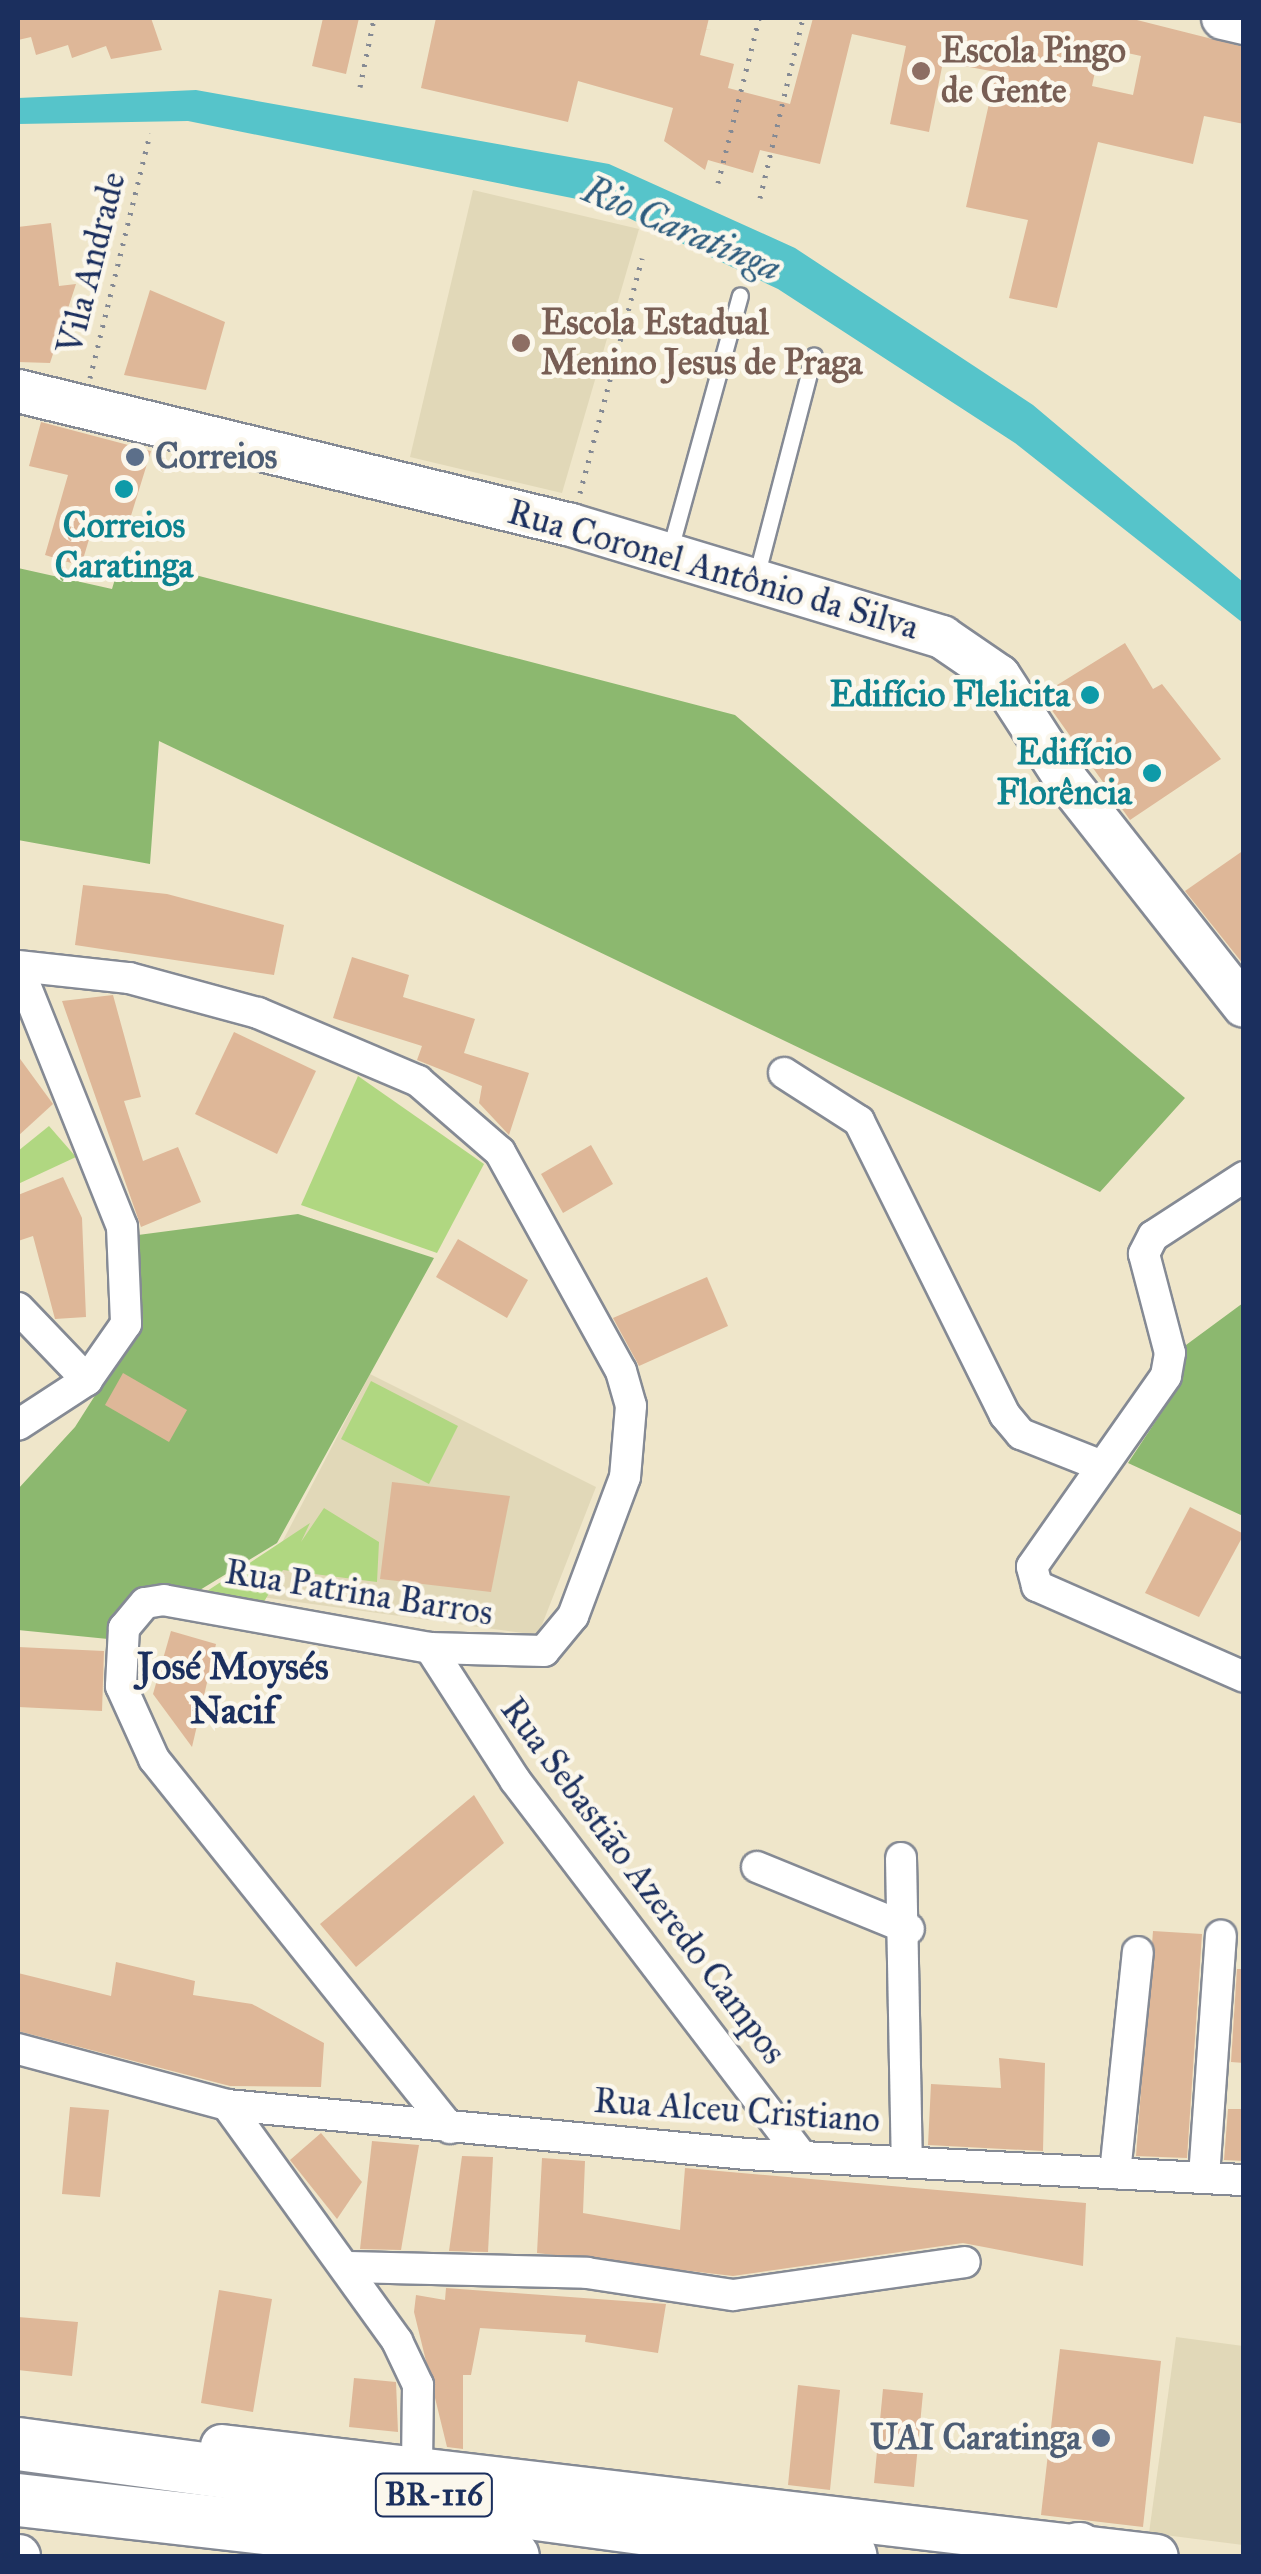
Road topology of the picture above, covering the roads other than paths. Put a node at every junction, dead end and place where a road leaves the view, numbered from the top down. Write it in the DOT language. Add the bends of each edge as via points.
graph roads {
  1 [pos="1223,18"];
  2 [pos="1244,22"];
  3 [pos="740,296"];
  4 [pos="814,355"];
  5 [pos="18,391"];
  6 [pos="669,553"];
  7 [pos="756,577"];
  8 [pos="18,967"];
  9 [pos="1244,1006"];
  10 [pos="784,1073"];
  11 [pos="1244,1177"];
  12 [pos="18,1308"];
  13 [pos="87,1380"];
  14 [pos="18,1425"];
  15 [pos="1102,1466"];
  16 [pos="430,1648"];
  17 [pos="1244,1677"];
  18 [pos="901,1858"];
  19 [pos="756,1867"];
  20 [pos="909,1929"];
  21 [pos="1220,1936"];
  22 [pos="1138,1952"];
  23 [pos="18,2049"];
  24 [pos="227,2105"];
  25 [pos="450,2128"];
  26 [pos="801,2155"];
  27 [pos="907,2159"];
  28 [pos="1116,2174"];
  29 [pos="1204,2177"];
  30 [pos="1244,2180"];
  31 [pos="964,2262"];
  32 [pos="349,2268"];
  33 [pos="18,2423"];
  34 [pos="18,2444"];
  35 [pos="418,2469"];
  36 [pos="18,2500"];
  37 [pos="1082,2552"];
  38 [pos="513,2556"];
  39 [pos="850,2556"];
  40 [pos="1157,2556"];
  1 -- 2 [label="main road"];
  3 -- 6 [label="lane"];
  4 -- 7 [label="lane"];
  5 -- 6 [label="main road, Rua Coronel Antônio da Silva" via="84,405 148,429 571,524"];
  6 -- 7 [label="main road, Rua Coronel Antônio da Silva"];
  7 -- 9 [label="main road, Rua Coronel Antônio da Silva" via="978,656"];
  8 -- 13 [label="street" via="122,1227 126,1324"];
  8 -- 16 [label="street, Rua Patrina Barros" via="154,983 342,1041 418,1081 478,1129 532,1200 621,1371 631,1406 625,1478 559,1642 519,1655"];
  10 -- 15 [label="street" via="859,1121 1005,1415 1021,1434"];
  11 -- 15 [label="street" via="1153,1236 1144,1254 1170,1354 1166,1376"];
  12 -- 13 [label="street"];
  13 -- 14 [label="street"];
  15 -- 17 [label="street" via="1032,1567 1037,1586"];
  16 -- 25 [label="street, Rua Patrina Barros" via="164,1600 135,1611 119,1655 120,1686 154,1759"];
  16 -- 26 [label="street, Rua Sebastião Azeredo Campos" via="515,1780"];
  18 -- 20 [label="street"];
  19 -- 20 [label="street"];
  20 -- 27 [label="street"];
  21 -- 29 [label="street"];
  22 -- 28 [label="street"];
  23 -- 24 [label="street, Rua Alceu Cristiano"];
  24 -- 25 [label="street, Rua Alceu Cristiano"];
  24 -- 32 [label="street"];
  25 -- 26 [label="street, Rua Alceu Cristiano"];
  26 -- 27 [label="street, Rua Alceu Cristiano"];
  27 -- 28 [label="street, Rua Alceu Cristiano"];
  28 -- 29 [label="street, Rua Alceu Cristiano"];
  29 -- 30 [label="street, Rua Alceu Cristiano"];
  31 -- 32 [label="street" via="734,2294 587,2273"];
  32 -- 35 [label="street" via="418,2385"];
  33 -- 35 [label="main road"];
  34 -- 39 [label="highway, BR-116"];
  35 -- 37 [label="main road"];
  36 -- 38 [label="highway, BR-116"];
  37 -- 40 [label="main road"];
}
